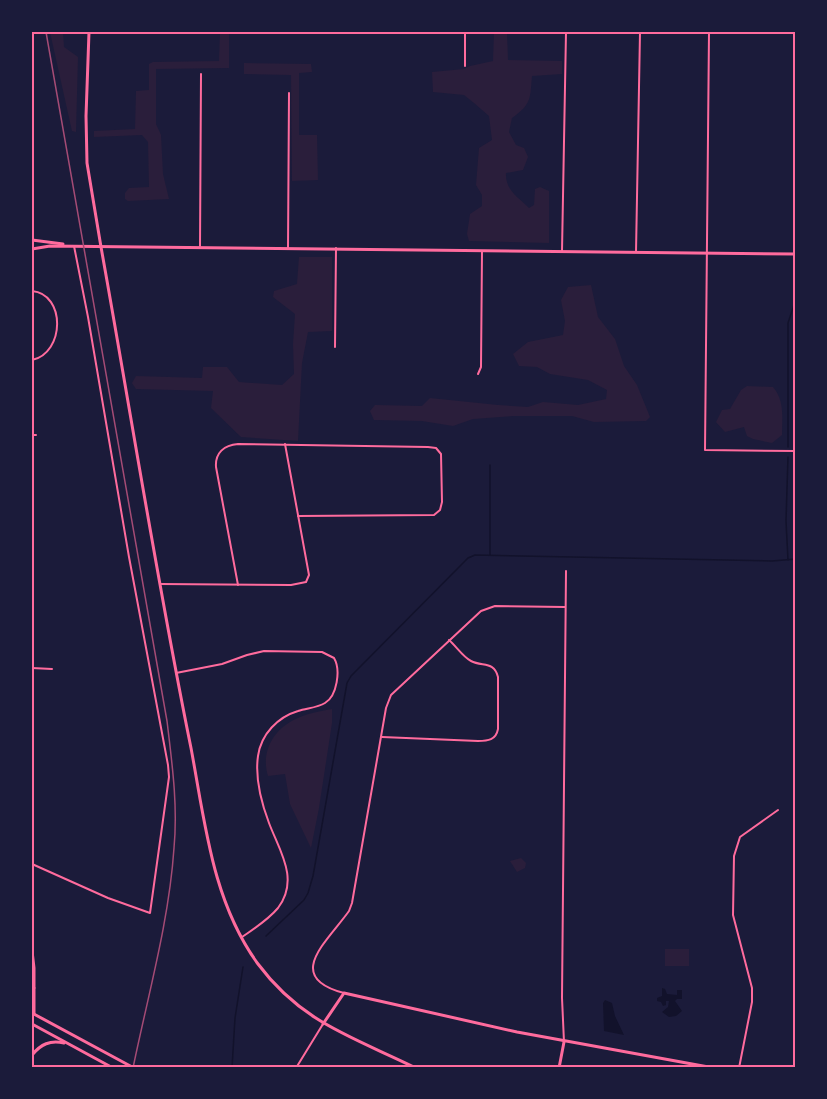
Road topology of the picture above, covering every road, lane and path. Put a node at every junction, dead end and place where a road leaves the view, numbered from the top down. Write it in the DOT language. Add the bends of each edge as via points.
graph roads {
  1 [pos="88,32"];
  2 [pos="465,32"];
  3 [pos="566,32"];
  4 [pos="640,32"];
  5 [pos="709,32"];
  6 [pos="465,66"];
  7 [pos="201,74"];
  8 [pos="289,93"];
  9 [pos="32,240"];
  10 [pos="74,246"];
  11 [pos="200,246"];
  12 [pos="101,247"];
  13 [pos="288,248"];
  14 [pos="336,248"];
  15 [pos="32,249"];
  16 [pos="482,250"];
  17 [pos="562,251"];
  18 [pos="636,252"];
  19 [pos="707,253"];
  20 [pos="795,254"];
  21 [pos="32,291"];
  22 [pos="335,347"];
  23 [pos="32,360"];
  24 [pos="478,374"];
  25 [pos="32,435"];
  26 [pos="36,435"];
  27 [pos="285,444"];
  28 [pos="795,452"];
  29 [pos="298,516"];
  30 [pos="566,571"];
  31 [pos="160,584"];
  32 [pos="238,585"];
  33 [pos="565,607"];
  34 [pos="448,639"];
  35 [pos="32,668"];
  36 [pos="52,669"];
  37 [pos="176,673"];
  38 [pos="382,737"];
  39 [pos="778,810"];
  40 [pos="32,864"];
  41 [pos="241,938"];
  42 [pos="32,951"];
  43 [pos="33,989"];
  44 [pos="344,993"];
  45 [pos="33,1014"];
  46 [pos="323,1024"];
  47 [pos="32,1025"];
  48 [pos="564,1042"];
  49 [pos="66,1043"];
  50 [pos="32,1054"];
  51 [pos="113,1068"];
  52 [pos="134,1068"];
  53 [pos="296,1068"];
  54 [pos="416,1068"];
  55 [pos="559,1068"];
  56 [pos="714,1068"];
  57 [pos="739,1068"];
  1 -- 12 [label="main road" via="87,163"];
  2 -- 6 [label="street"];
  3 -- 17 [label="street"];
  4 -- 18 [label="street"];
  5 -- 19 [label="street"];
  7 -- 11 [label="street"];
  8 -- 13 [label="street"];
  9 -- 10 [label="main road"];
  10 -- 12 [label="main road"];
  10 -- 15 [label="main road"];
  10 -- 40 [label="street" via="169,777 150,913"];
  11 -- 12 [label="main road"];
  11 -- 13 [label="main road"];
  12 -- 31 [label="main road"];
  13 -- 14 [label="main road"];
  14 -- 16 [label="main road"];
  14 -- 22 [label="street"];
  16 -- 17 [label="main road"];
  16 -- 24 [label="street"];
  17 -- 18 [label="main road"];
  18 -- 19 [label="main road"];
  19 -- 20 [label="main road"];
  19 -- 28 [label="street" via="705,450"];
  21 -- 23 [label="street" via="52,302 56,334 47,354"];
  25 -- 26 [label="street"];
  27 -- 29 [label="street"];
  27 -- 29 [label="street" via="428,447 439,451 442,457 442,502 437,513"];
  27 -- 32 [label="street" via="238,444 224,448 216,457"];
  29 -- 32 [label="street" via="309,575 306,582"];
  30 -- 33 [label="street"];
  31 -- 32 [label="street"];
  31 -- 37 [label="main road"];
  33 -- 34 [label="street" via="487,608"];
  33 -- 48 [label="street"];
  34 -- 38 [label="street" via="391,694"];
  34 -- 38 [label="street" via="470,660 496,670 496,735 491,740 478,741"];
  35 -- 36 [label="street"];
  37 -- 41 [label="main road" via="217,879"];
  37 -- 41 [label="street" via="264,651 322,652 334,658 338,666 329,700 281,719 261,744 258,783 287,865 288,883 278,907"];
  38 -- 44 [label="street" via="352,903 312,965 320,985"];
  39 -- 57 [label="street" via="740,837 734,855 733,915 752,988"];
  41 -- 46 [label="main road" via="276,984"];
  42 -- 43 [label="main road"];
  43 -- 45 [label="main road"];
  44 -- 46 [label="main road"];
  44 -- 48 [label="main road"];
  45 -- 47 [label="main road"];
  45 -- 52 [label="main road"];
  46 -- 53 [label="street"];
  46 -- 54 [label="main road"];
  47 -- 49 [label="main road"];
  48 -- 55 [label="main road"];
  48 -- 56 [label="main road"];
  49 -- 50 [label="main road" via="49,1042"];
  49 -- 51 [label="main road"];
}
